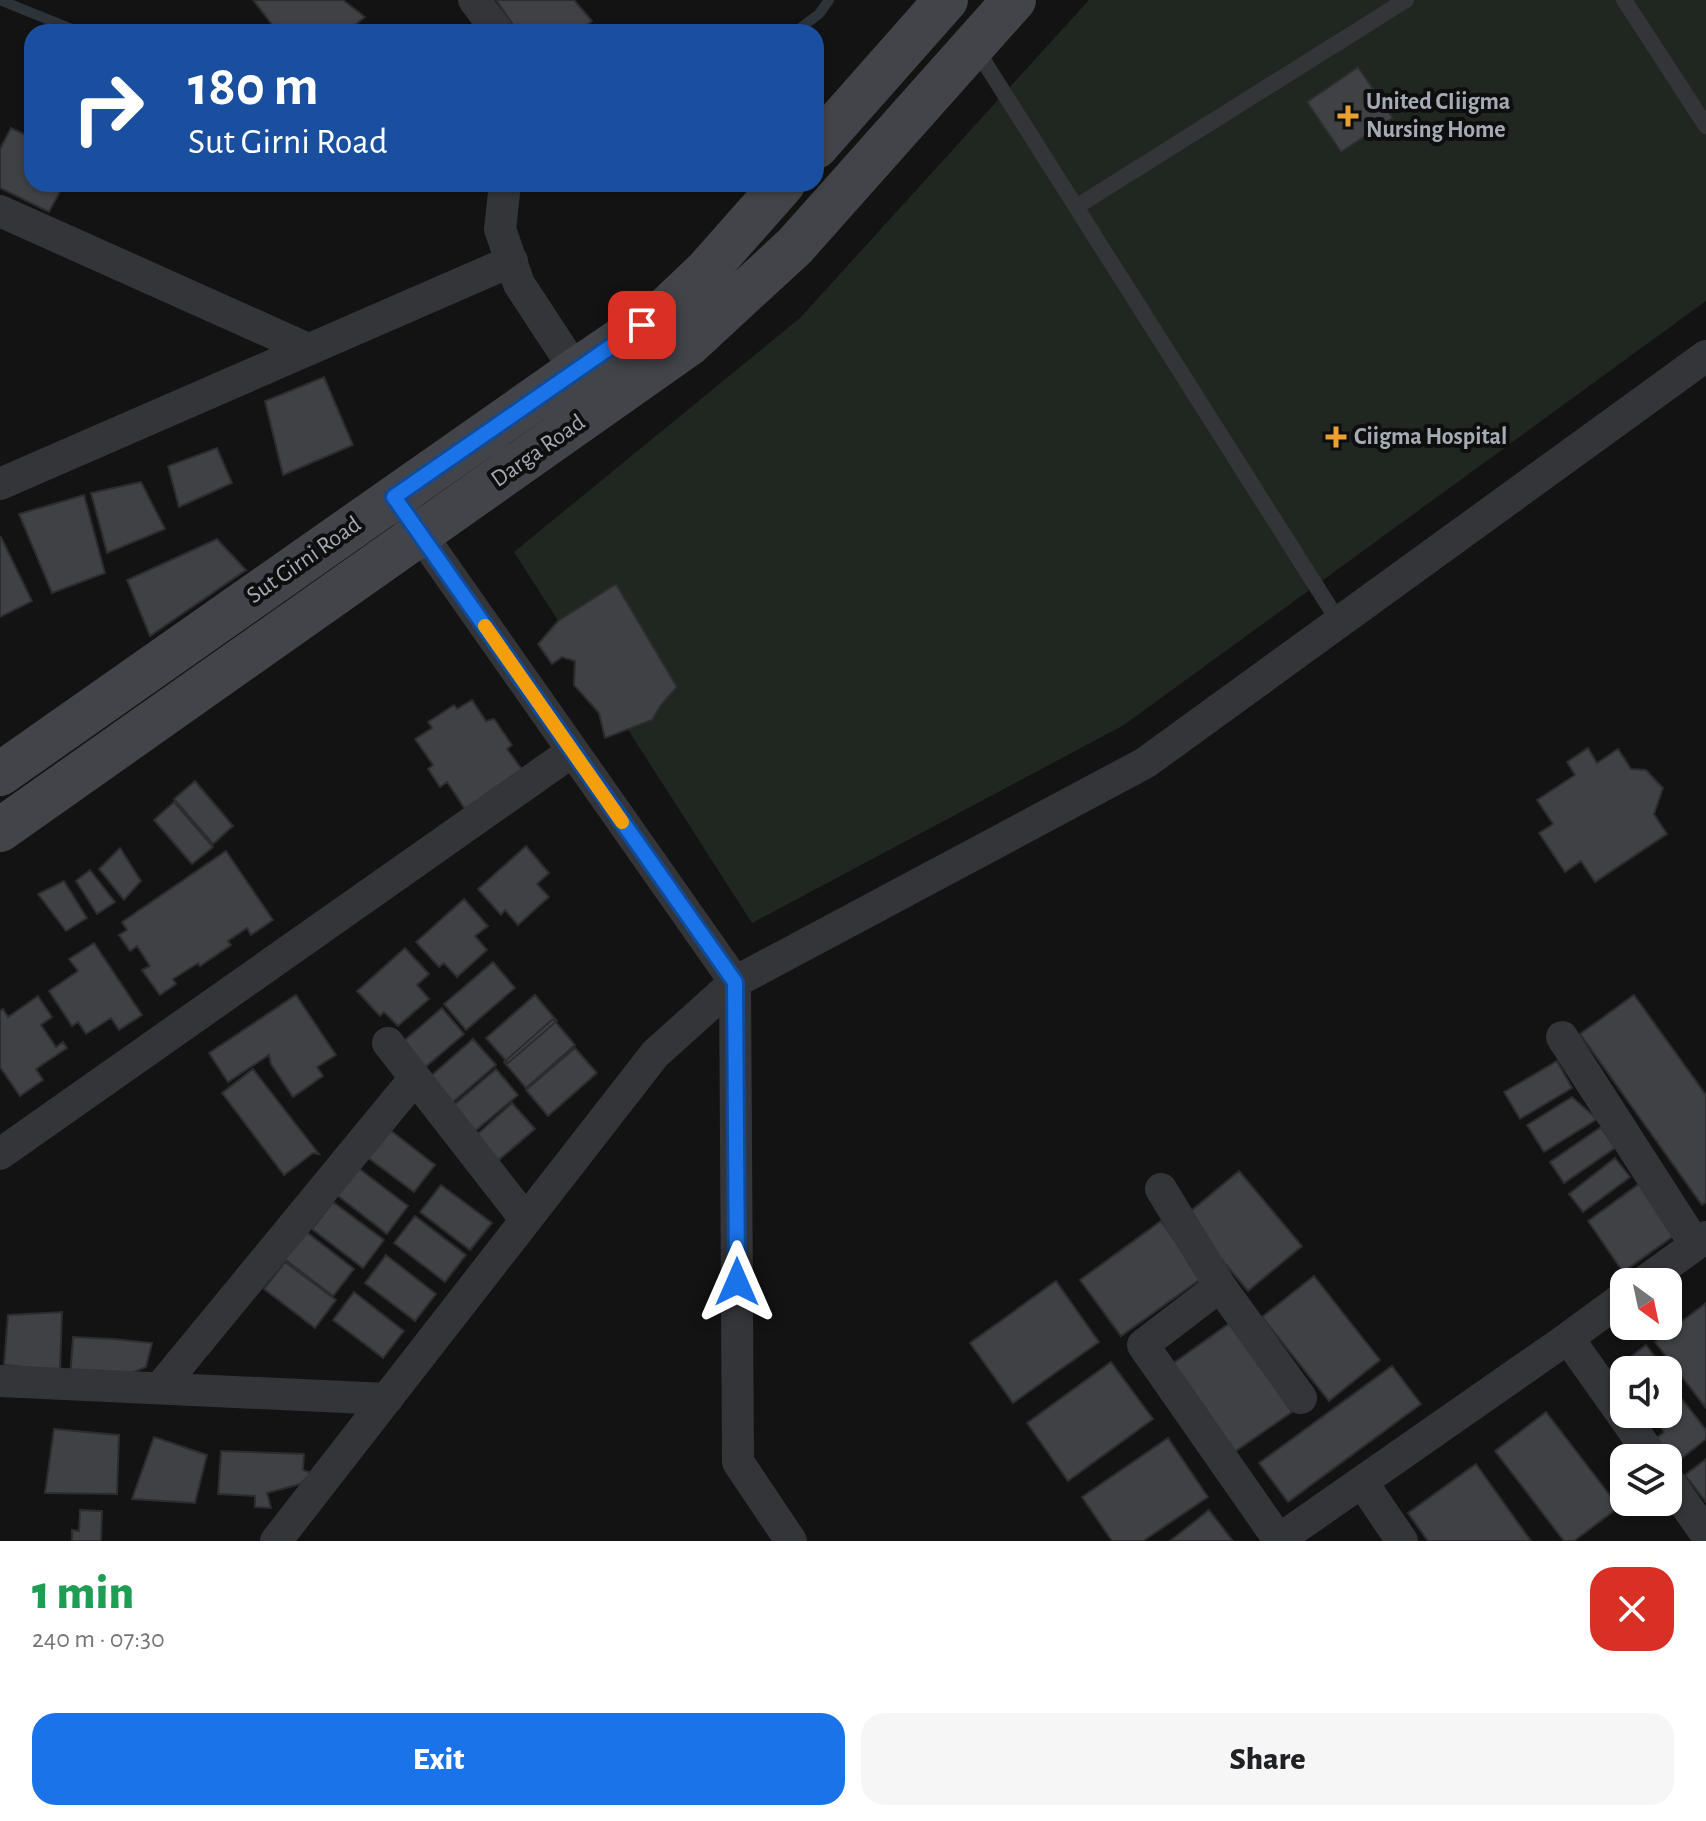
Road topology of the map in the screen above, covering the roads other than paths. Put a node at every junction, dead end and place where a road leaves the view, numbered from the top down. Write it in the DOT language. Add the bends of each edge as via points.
graph roads {
  1 [pos="474,0"];
  2 [pos="946,0"];
  3 [pos="1014,0"];
  4 [pos="1406,0"];
  5 [pos="1624,0"];
  6 [pos="492,24"];
  7 [pos="973,46"];
  8 [pos="1706,126"];
  9 [pos="824,138"];
  10 [pos="504,192"];
  11 [pos="776,192"];
  12 [pos="1076,207"];
  13 [pos="0,211"];
  14 [pos="512,261"];
  15 [pos="308,349"];
  16 [pos="1706,356"];
  17 [pos="576,370"];
  18 [pos="599,408"];
  19 [pos="1,479"];
  20 [pos="394,497"];
  21 [pos="420,534"];
  22 [pos="1339,622"];
  23 [pos="573,751"];
  24 [pos="0,774"];
  25 [pos="0,830"];
  26 [pos="735,982"];
  27 [pos="1562,1037"];
  28 [pos="388,1043"];
  29 [pos="415,1078"];
  30 [pos="0,1154"];
  31 [pos="1161,1189"];
  32 [pos="526,1220"];
  33 [pos="1701,1241"];
  34 [pos="1663,1268"];
  35 [pos="1220,1286"];
  36 [pos="1610,1307"];
  37 [pos="1568,1338"];
  38 [pos="0,1381"];
  39 [pos="160,1388"];
  40 [pos="1301,1398"];
  41 [pos="387,1399"];
  42 [pos="1643,1444"];
  43 [pos="1362,1482"];
  44 [pos="1682,1500"];
  45 [pos="1706,1534"];
  46 [pos="1278,1540"];
  47 [pos="276,1541"];
  48 [pos="791,1541"];
  49 [pos="1402,1541"];
  1 -- 6 [label="street"];
  2 -- 9 [label="main road"];
  3 -- 7 [label="main road, Darga Road"];
  4 -- 12 [label="lane"];
  5 -- 8 [label="lane"];
  7 -- 12 [label="lane"];
  7 -- 18 [label="main road, Darga Road" via="795,246 689,344"];
  10 -- 14 [label="street" via="500,229"];
  11 -- 17 [label="main road, Sut Girni Road" via="666,309"];
  12 -- 22 [label="lane"];
  13 -- 15 [label="street"];
  14 -- 15 [label="street"];
  14 -- 17 [label="street" via="519,284"];
  15 -- 19 [label="street"];
  16 -- 22 [label="street"];
  17 -- 18 [label="street"];
  17 -- 20 [label="main road, Sut Girni Road"];
  18 -- 21 [label="main road, Darga Road"];
  20 -- 21 [label="street"];
  20 -- 24 [label="main road, Sut Girni Road"];
  21 -- 23 [label="street"];
  21 -- 25 [label="main road, Darga Road"];
  22 -- 26 [label="street" via="1145,763"];
  23 -- 26 [label="street"];
  23 -- 30 [label="street"];
  26 -- 32 [label="street" via="655,1054"];
  26 -- 48 [label="street" via="738,1462"];
  27 -- 33 [label="street"];
  28 -- 29 [label="street"];
  29 -- 32 [label="street"];
  29 -- 39 [label="street"];
  31 -- 35 [label="street"];
  32 -- 41 [label="street"];
  33 -- 34 [label="street"];
  35 -- 40 [label="street"];
  35 -- 46 [label="street" via="1143,1345"];
  36 -- 37 [label="street"];
  37 -- 42 [label="street"];
  37 -- 43 [label="street"];
  38 -- 39 [label="street"];
  39 -- 41 [label="street"];
  41 -- 47 [label="street"];
  43 -- 46 [label="street"];
  43 -- 49 [label="street"];
  44 -- 45 [label="street"];
}
